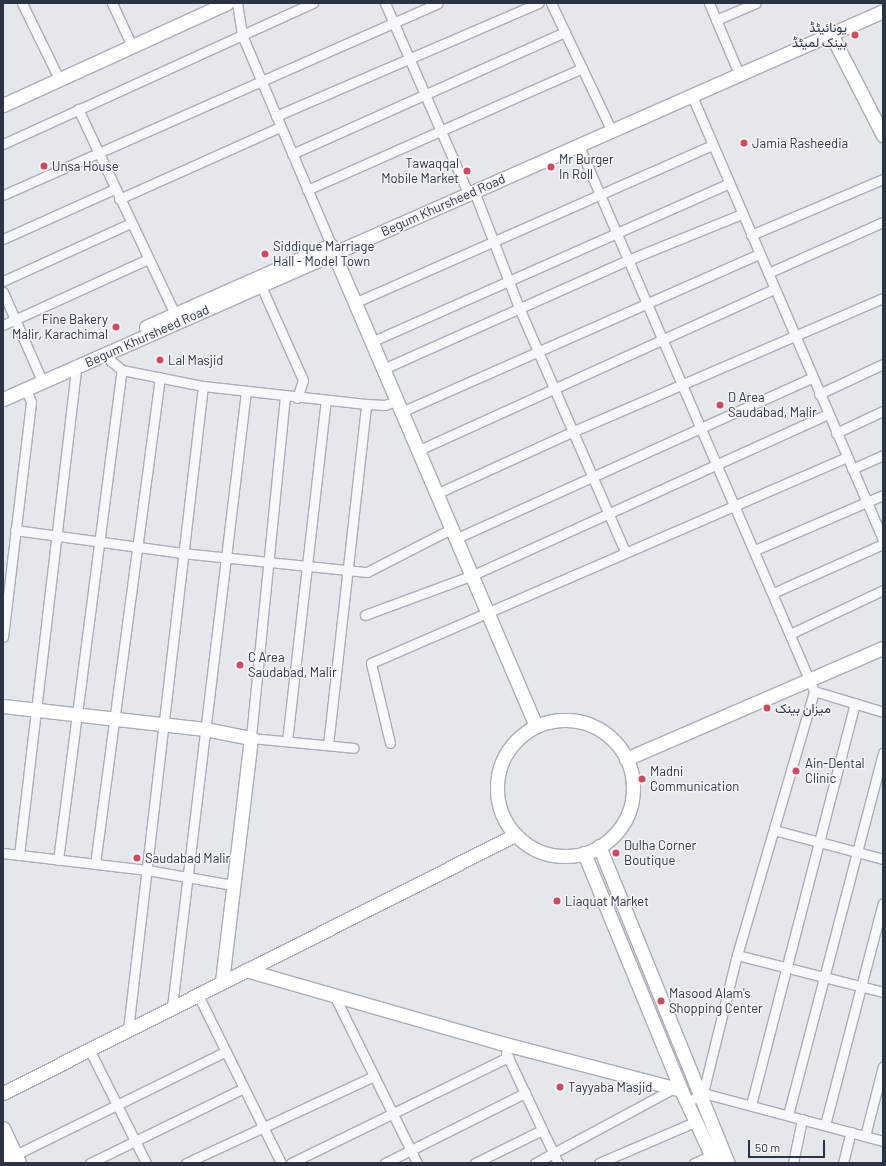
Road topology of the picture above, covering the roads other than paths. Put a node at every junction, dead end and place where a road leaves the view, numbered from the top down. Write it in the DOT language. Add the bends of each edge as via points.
graph roads {
  1 [pos="22,3"];
  2 [pos="112,3"];
  3 [pos="227,3"];
  4 [pos="238,3"];
  5 [pos="313,3"];
  6 [pos="385,3"];
  7 [pos="438,3"];
  8 [pos="539,3"];
  9 [pos="552,3"];
  10 [pos="709,3"];
  11 [pos="756,3"];
  12 [pos="881,3"];
  13 [pos="883,11"];
  14 [pos="716,20"];
  15 [pos="394,22"];
  16 [pos="565,32"];
  17 [pos="832,34"];
  18 [pos="242,35"];
  19 [pos="132,46"];
  20 [pos="410,59"];
  21 [pos="736,67"];
  22 [pos="582,68"];
  23 [pos="59,79"];
  24 [pos="261,81"];
  25 [pos="703,86"];
  26 [pos="425,94"];
  27 [pos="692,96"];
  28 [pos="3,105"];
  29 [pos="78,109"];
  30 [pos="276,116"];
  31 [pos="608,123"];
  32 [pos="280,127"];
  33 [pos="441,130"];
  34 [pos="882,131"];
  35 [pos="3,144"];
  36 [pos="713,145"];
  37 [pos="579,146"];
  38 [pos="98,153"];
  39 [pos="292,154"];
  40 [pos="524,165"];
  41 [pos="883,179"];
  42 [pos="729,183"];
  43 [pos="114,189"];
  44 [pos="470,189"];
  45 [pos="307,190"];
  46 [pos="600,195"];
  47 [pos="3,196"];
  48 [pos="119,199"];
  49 [pos="742,214"];
  50 [pos="883,222"];
  51 [pos="131,223"];
  52 [pos="616,233"];
  53 [pos="751,235"];
  54 [pos="3,239"];
  55 [pos="494,241"];
  56 [pos="332,249"];
  57 [pos="760,254"];
  58 [pos="148,259"];
  59 [pos="628,260"];
  60 [pos="768,273"];
  61 [pos="509,280"];
  62 [pos="3,281"];
  63 [pos="261,286"];
  64 [pos="774,289"];
  65 [pos="3,292"];
  66 [pos="883,298"];
  67 [pos="354,303"];
  68 [pos="647,303"];
  69 [pos="520,310"];
  70 [pos="174,312"];
  71 [pos="14,320"];
  72 [pos="3,325"];
  73 [pos="794,336"];
  74 [pos="663,339"];
  75 [pos="371,342"];
  76 [pos="538,351"];
  77 [pos="104,354"];
  78 [pos="883,364"];
  79 [pos="76,367"];
  80 [pos="383,369"];
  81 [pos="122,370"];
  82 [pos="39,374"];
  83 [pos="160,377"];
  84 [pos="812,378"];
  85 [pos="203,386"];
  86 [pos="684,386"];
  87 [pos="555,388"];
  88 [pos="26,389"];
  89 [pos="3,390"];
  90 [pos="246,391"];
  91 [pos="819,394"];
  92 [pos="285,396"];
  93 [pos="297,398"];
  94 [pos="3,399"];
  95 [pos="326,400"];
  96 [pos="366,404"];
  97 [pos="399,406"];
  98 [pos="883,411"];
  99 [pos="828,414"];
  100 [pos="702,427"];
  101 [pos="574,431"];
  102 [pos="836,432"];
  103 [pos="419,450"];
  104 [pos="883,455"];
  105 [pos="847,457"];
  106 [pos="718,464"];
  107 [pos="852,469"];
  108 [pos="593,476"];
  109 [pos="438,493"];
  110 [pos="883,495"];
  111 [pos="866,502"];
  112 [pos="735,504"];
  113 [pos="608,513"];
  114 [pos="15,530"];
  115 [pos="455,533"];
  116 [pos="56,536"];
  117 [pos="883,540"];
  118 [pos="100,541"];
  119 [pos="883,544"];
  120 [pos="137,546"];
  121 [pos="755,550"];
  122 [pos="625,552"];
  123 [pos="182,553"];
  124 [pos="226,557"];
  125 [pos="269,562"];
  126 [pos="307,566"];
  127 [pos="348,570"];
  128 [pos="473,575"];
  129 [pos="883,590"];
  130 [pos="773,593"];
  131 [pos="488,611"];
  132 [pos="365,615"];
  133 [pos="790,634"];
  134 [pos="3,637"];
  135 [pos="883,648"];
  136 [pos="812,686"];
  137 [pos="854,703"];
  138 [pos="3,706"];
  139 [pos="37,710"];
  140 [pos="883,712"];
  141 [pos="78,715"];
  142 [pos="115,718"];
  143 [pos="163,726"];
  144 [pos="536,726"];
  145 [pos="205,729"];
  146 [pos="251,738"];
  147 [pos="287,741"];
  148 [pos="390,743"];
  149 [pos="328,745"];
  150 [pos="354,748"];
  151 [pos="883,752"];
  152 [pos="626,759"];
  153 [pos="774,830"];
  154 [pos="515,835"];
  155 [pos="819,842"];
  156 [pos="599,846"];
  157 [pos="856,852"];
  158 [pos="3,853"];
  159 [pos="584,853"];
  160 [pos="19,855"];
  161 [pos="883,859"];
  162 [pos="58,860"];
  163 [pos="95,864"];
  164 [pos="147,870"];
  165 [pos="189,877"];
  166 [pos="233,885"];
  167 [pos="883,904"];
  168 [pos="737,955"];
  169 [pos="786,967"];
  170 [pos="246,970"];
  171 [pos="823,976"];
  172 [pos="222,982"];
  173 [pos="862,986"];
  174 [pos="883,992"];
  175 [pos="198,995"];
  176 [pos="335,997"];
  177 [pos="172,1007"];
  178 [pos="128,1030"];
  179 [pos="501,1043"];
  180 [pos="89,1049"];
  181 [pos="226,1051"];
  182 [pos="508,1057"];
  183 [pos="883,1066"];
  184 [pos="374,1076"];
  185 [pos="244,1088"];
  186 [pos="677,1089"];
  187 [pos="3,1093"];
  188 [pos="525,1093"];
  189 [pos="702,1094"];
  190 [pos="688,1102"];
  191 [pos="116,1103"];
  192 [pos="751,1105"];
  193 [pos="393,1113"];
  194 [pos="788,1115"];
  195 [pos="802,1119"];
  196 [pos="697,1121"];
  197 [pos="825,1125"];
  198 [pos="264,1127"];
  199 [pos="3,1128"];
  200 [pos="542,1130"];
  201 [pos="851,1132"];
  202 [pos="865,1136"];
  203 [pos="135,1140"];
  204 [pos="883,1141"];
  205 [pos="411,1151"];
  206 [pos="554,1153"];
  207 [pos="11,1158"];
  208 [pos="714,1159"];
  209 [pos="90,1163"];
  210 [pos="146,1163"];
  211 [pos="186,1163"];
  212 [pos="281,1163"];
  213 [pos="291,1163"];
  214 [pos="385,1163"];
  215 [pos="417,1163"];
  216 [pos="475,1163"];
  217 [pos="535,1163"];
  218 [pos="558,1163"];
  219 [pos="599,1163"];
  220 [pos="694,1163"];
  221 [pos="728,1163"];
  222 [pos="793,1163"];
  223 [pos="843,1163"];
  1 -- 23 [label="street"];
  2 -- 19 [label="street"];
  3 -- 19 [label="street"];
  4 -- 18 [label="street"];
  5 -- 18 [label="street"];
  6 -- 15 [label="street"];
  7 -- 15 [label="street"];
  8 -- 20 [label="street"];
  9 -- 16 [label="street"];
  10 -- 14 [label="street"];
  11 -- 14 [label="street"];
  12 -- 21 [label="street, Begum Khursheed Road"];
  13 -- 17 [label="street, Begum Khursheed Road"];
  14 -- 21 [label="street"];
  15 -- 20 [label="street"];
  15 -- 24 [label="street"];
  16 -- 22 [label="street"];
  16 -- 26 [label="street"];
  17 -- 25 [label="street, Begum Khursheed Road"];
  17 -- 34 [label="street"];
  18 -- 24 [label="street"];
  18 -- 29 [label="street"];
  19 -- 23 [label="street"];
  20 -- 26 [label="street"];
  20 -- 30 [label="street"];
  21 -- 25 [label="street, Begum Khursheed Road"];
  22 -- 31 [label="street"];
  22 -- 33 [label="street"];
  23 -- 28 [label="street"];
  24 -- 30 [label="street"];
  24 -- 38 [label="street"];
  25 -- 27 [label="street, Begum Khursheed Road"];
  25 -- 31 [label="street, Begum Khursheed Road"];
  26 -- 33 [label="street"];
  26 -- 39 [label="street"];
  27 -- 36 [label="street"];
  27 -- 37 [label="street, Begum Khursheed Road"];
  29 -- 35 [label="street"];
  29 -- 38 [label="street"];
  30 -- 32 [label="street"];
  31 -- 40 [label="street, Begum Khursheed Road"];
  32 -- 39 [label="street"];
  32 -- 48 [label="street"];
  33 -- 44 [label="street"];
  33 -- 45 [label="street"];
  36 -- 42 [label="street"];
  36 -- 46 [label="street"];
  37 -- 40 [label="street, Begum Khursheed Road"];
  37 -- 46 [label="street"];
  38 -- 43 [label="street"];
  38 -- 47 [label="street"];
  39 -- 45 [label="street"];
  40 -- 44 [label="street, Begum Khursheed Road"];
  41 -- 53 [label="street"];
  42 -- 49 [label="street"];
  42 -- 52 [label="street"];
  43 -- 48 [label="street"];
  43 -- 54 [label="street"];
  44 -- 55 [label="street"];
  44 -- 56 [label="street, Begum Khursheed Road"];
  45 -- 56 [label="street"];
  46 -- 52 [label="street"];
  46 -- 55 [label="street"];
  48 -- 51 [label="street"];
  49 -- 53 [label="street"];
  49 -- 59 [label="street"];
  50 -- 60 [label="street"];
  51 -- 58 [label="street"];
  51 -- 62 [label="street"];
  52 -- 59 [label="street"];
  52 -- 61 [label="street"];
  53 -- 57 [label="street"];
  55 -- 61 [label="street"];
  55 -- 67 [label="street"];
  56 -- 63 [label="street, Begum Khursheed Road"];
  56 -- 67 [label="street"];
  56 -- 70 [label="street, Begum Khursheed Road"];
  57 -- 60 [label="street"];
  57 -- 68 [label="street"];
  58 -- 70 [label="street"];
  58 -- 71 [label="street"];
  59 -- 68 [label="street"];
  59 -- 69 [label="street"];
  60 -- 64 [label="street"];
  61 -- 69 [label="street"];
  61 -- 75 [label="street"];
  63 -- 77 [label="street, Begum Khursheed Road"];
  63 -- 93 [label="street" via="302,380"];
  64 -- 73 [label="street"];
  64 -- 74 [label="street"];
  65 -- 71 [label="street"];
  66 -- 73 [label="street"];
  67 -- 75 [label="street"];
  68 -- 74 [label="street"];
  68 -- 76 [label="street"];
  69 -- 76 [label="street"];
  69 -- 80 [label="street"];
  70 -- 82 [label="street, Begum Khursheed Road"];
  71 -- 72 [label="street"];
  71 -- 82 [label="street"];
  73 -- 84 [label="street"];
  73 -- 86 [label="street"];
  74 -- 86 [label="street"];
  74 -- 87 [label="street"];
  75 -- 80 [label="street"];
  76 -- 87 [label="street"];
  76 -- 97 [label="street"];
  77 -- 79 [label="street, Begum Khursheed Road"];
  77 -- 81 [label="street"];
  78 -- 91 [label="street"];
  79 -- 88 [label="street, Begum Khursheed Road"];
  79 -- 116 [label="street"];
  80 -- 97 [label="street"];
  81 -- 83 [label="street"];
  81 -- 118 [label="street"];
  82 -- 89 [label="street, Begum Khursheed Road"];
  83 -- 85 [label="street"];
  83 -- 120 [label="street"];
  84 -- 91 [label="street"];
  84 -- 100 [label="street"];
  85 -- 90 [label="street"];
  85 -- 123 [label="street"];
  86 -- 100 [label="street"];
  86 -- 101 [label="street"];
  87 -- 101 [label="street"];
  87 -- 103 [label="street"];
  88 -- 94 [label="street, Begum Khursheed Road"];
  88 -- 114 [label="street" via="31,402"];
  90 -- 92 [label="street"];
  90 -- 124 [label="street"];
  91 -- 99 [label="street"];
  92 -- 93 [label="street"];
  92 -- 125 [label="street"];
  93 -- 95 [label="street"];
  95 -- 96 [label="street"];
  95 -- 126 [label="street"];
  96 -- 97 [label="street"];
  96 -- 127 [label="street"];
  97 -- 103 [label="street"];
  98 -- 102 [label="street"];
  99 -- 102 [label="street"];
  99 -- 106 [label="street"];
  100 -- 106 [label="street"];
  100 -- 108 [label="street"];
  101 -- 108 [label="street"];
  101 -- 109 [label="street"];
  102 -- 105 [label="street"];
  103 -- 109 [label="street"];
  104 -- 107 [label="street"];
  105 -- 107 [label="street"];
  105 -- 112 [label="street"];
  106 -- 112 [label="street"];
  106 -- 113 [label="street"];
  107 -- 111 [label="street"];
  108 -- 113 [label="street"];
  108 -- 115 [label="street"];
  109 -- 115 [label="street"];
  110 -- 111 [label="street"];
  111 -- 117 [label="street"];
  111 -- 121 [label="street"];
  112 -- 121 [label="street"];
  112 -- 122 [label="street"];
  113 -- 122 [label="street"];
  113 -- 128 [label="street"];
  114 -- 116 [label="street"];
  114 -- 134 [label="street"];
  115 -- 127 [label="street" via="367,572"];
  115 -- 128 [label="street"];
  116 -- 118 [label="street"];
  116 -- 139 [label="street"];
  118 -- 120 [label="street"];
  118 -- 141 [label="street"];
  119 -- 130 [label="street"];
  120 -- 123 [label="street"];
  120 -- 142 [label="street"];
  121 -- 130 [label="street"];
  122 -- 131 [label="street"];
  123 -- 124 [label="street"];
  123 -- 143 [label="street"];
  124 -- 125 [label="street"];
  124 -- 145 [label="street"];
  125 -- 126 [label="street"];
  125 -- 146 [label="street"];
  126 -- 127 [label="street"];
  126 -- 147 [label="street"];
  127 -- 149 [label="street"];
  128 -- 131 [label="street"];
  128 -- 132 [label="street"];
  129 -- 133 [label="street"];
  130 -- 133 [label="street"];
  131 -- 144 [label="street"];
  131 -- 148 [label="street" via="371,663"];
  133 -- 136 [label="street"];
  135 -- 136 [label="street"];
  136 -- 137 [label="street"];
  136 -- 152 [label="street"];
  136 -- 153 [label="street"];
  137 -- 140 [label="street"];
  137 -- 155 [label="street"];
  138 -- 139 [label="street"];
  139 -- 141 [label="street"];
  139 -- 160 [label="street"];
  141 -- 142 [label="street"];
  141 -- 162 [label="street"];
  142 -- 143 [label="street"];
  142 -- 163 [label="street"];
  143 -- 145 [label="street"];
  143 -- 164 [label="street"];
  144 -- 152 [label="street" via="555,721 577,721 597,728 614,741"];
  144 -- 154 [label="street" via="517,739 504,756 497,776 497,797 501,811"];
  145 -- 146 [label="street"];
  145 -- 165 [label="street"];
  146 -- 147 [label="street"];
  146 -- 166 [label="street"];
  147 -- 149 [label="street"];
  149 -- 150 [label="street"];
  151 -- 157 [label="street"];
  152 -- 156 [label="street" via="632,783 628,814 619,830"];
  153 -- 155 [label="street"];
  153 -- 168 [label="street"];
  154 -- 159 [label="street" via="531,847 550,854 570,856"];
  154 -- 170 [label="street"];
  155 -- 157 [label="street"];
  155 -- 169 [label="street"];
  156 -- 159 [label="street"];
  156 -- 189 [label="street"];
  157 -- 161 [label="street"];
  157 -- 171 [label="street"];
  158 -- 160 [label="street"];
  159 -- 186 [label="street"];
  160 -- 162 [label="street"];
  162 -- 163 [label="street"];
  163 -- 164 [label="street"];
  164 -- 165 [label="street"];
  164 -- 178 [label="street"];
  165 -- 166 [label="street"];
  165 -- 177 [label="street"];
  166 -- 172 [label="street"];
  167 -- 173 [label="street"];
  168 -- 169 [label="street"];
  168 -- 189 [label="street"];
  169 -- 171 [label="street"];
  169 -- 192 [label="street"];
  170 -- 172 [label="street"];
  170 -- 176 [label="street"];
  171 -- 173 [label="street"];
  171 -- 194 [label="street"];
  172 -- 175 [label="street"];
  173 -- 174 [label="street"];
  173 -- 197 [label="street"];
  175 -- 177 [label="street"];
  175 -- 181 [label="street"];
  176 -- 179 [label="street"];
  176 -- 184 [label="street"];
  177 -- 178 [label="street"];
  178 -- 180 [label="street"];
  179 -- 182 [label="street"];
  179 -- 186 [label="street"];
  180 -- 187 [label="street"];
  180 -- 191 [label="street"];
  181 -- 185 [label="street"];
  181 -- 191 [label="street"];
  182 -- 188 [label="street"];
  182 -- 193 [label="street"];
  183 -- 202 [label="street"];
  184 -- 193 [label="street"];
  184 -- 198 [label="street"];
  185 -- 198 [label="street"];
  185 -- 203 [label="street"];
  186 -- 190 [label="street"];
  186 -- 206 [label="street"];
  188 -- 200 [label="street"];
  188 -- 205 [label="street"];
  189 -- 190 [label="street"];
  189 -- 192 [label="street"];
  189 -- 221 [label="street"];
  190 -- 196 [label="street"];
  191 -- 203 [label="street"];
  191 -- 207 [label="street"];
  192 -- 194 [label="street"];
  193 -- 205 [label="street"];
  193 -- 213 [label="street"];
  194 -- 195 [label="street"];
  195 -- 197 [label="street"];
  195 -- 222 [label="street"];
  196 -- 208 [label="street"];
  196 -- 219 [label="street"];
  197 -- 201 [label="street"];
  198 -- 211 [label="street"];
  198 -- 212 [label="street"];
  199 -- 207 [label="street"];
  200 -- 206 [label="street"];
  200 -- 216 [label="street"];
  201 -- 202 [label="street"];
  201 -- 223 [label="street"];
  202 -- 204 [label="street"];
  203 -- 209 [label="street"];
  203 -- 210 [label="street"];
  205 -- 214 [label="street"];
  205 -- 215 [label="street"];
  206 -- 217 [label="street"];
  206 -- 218 [label="street"];
  208 -- 220 [label="street"];
}
